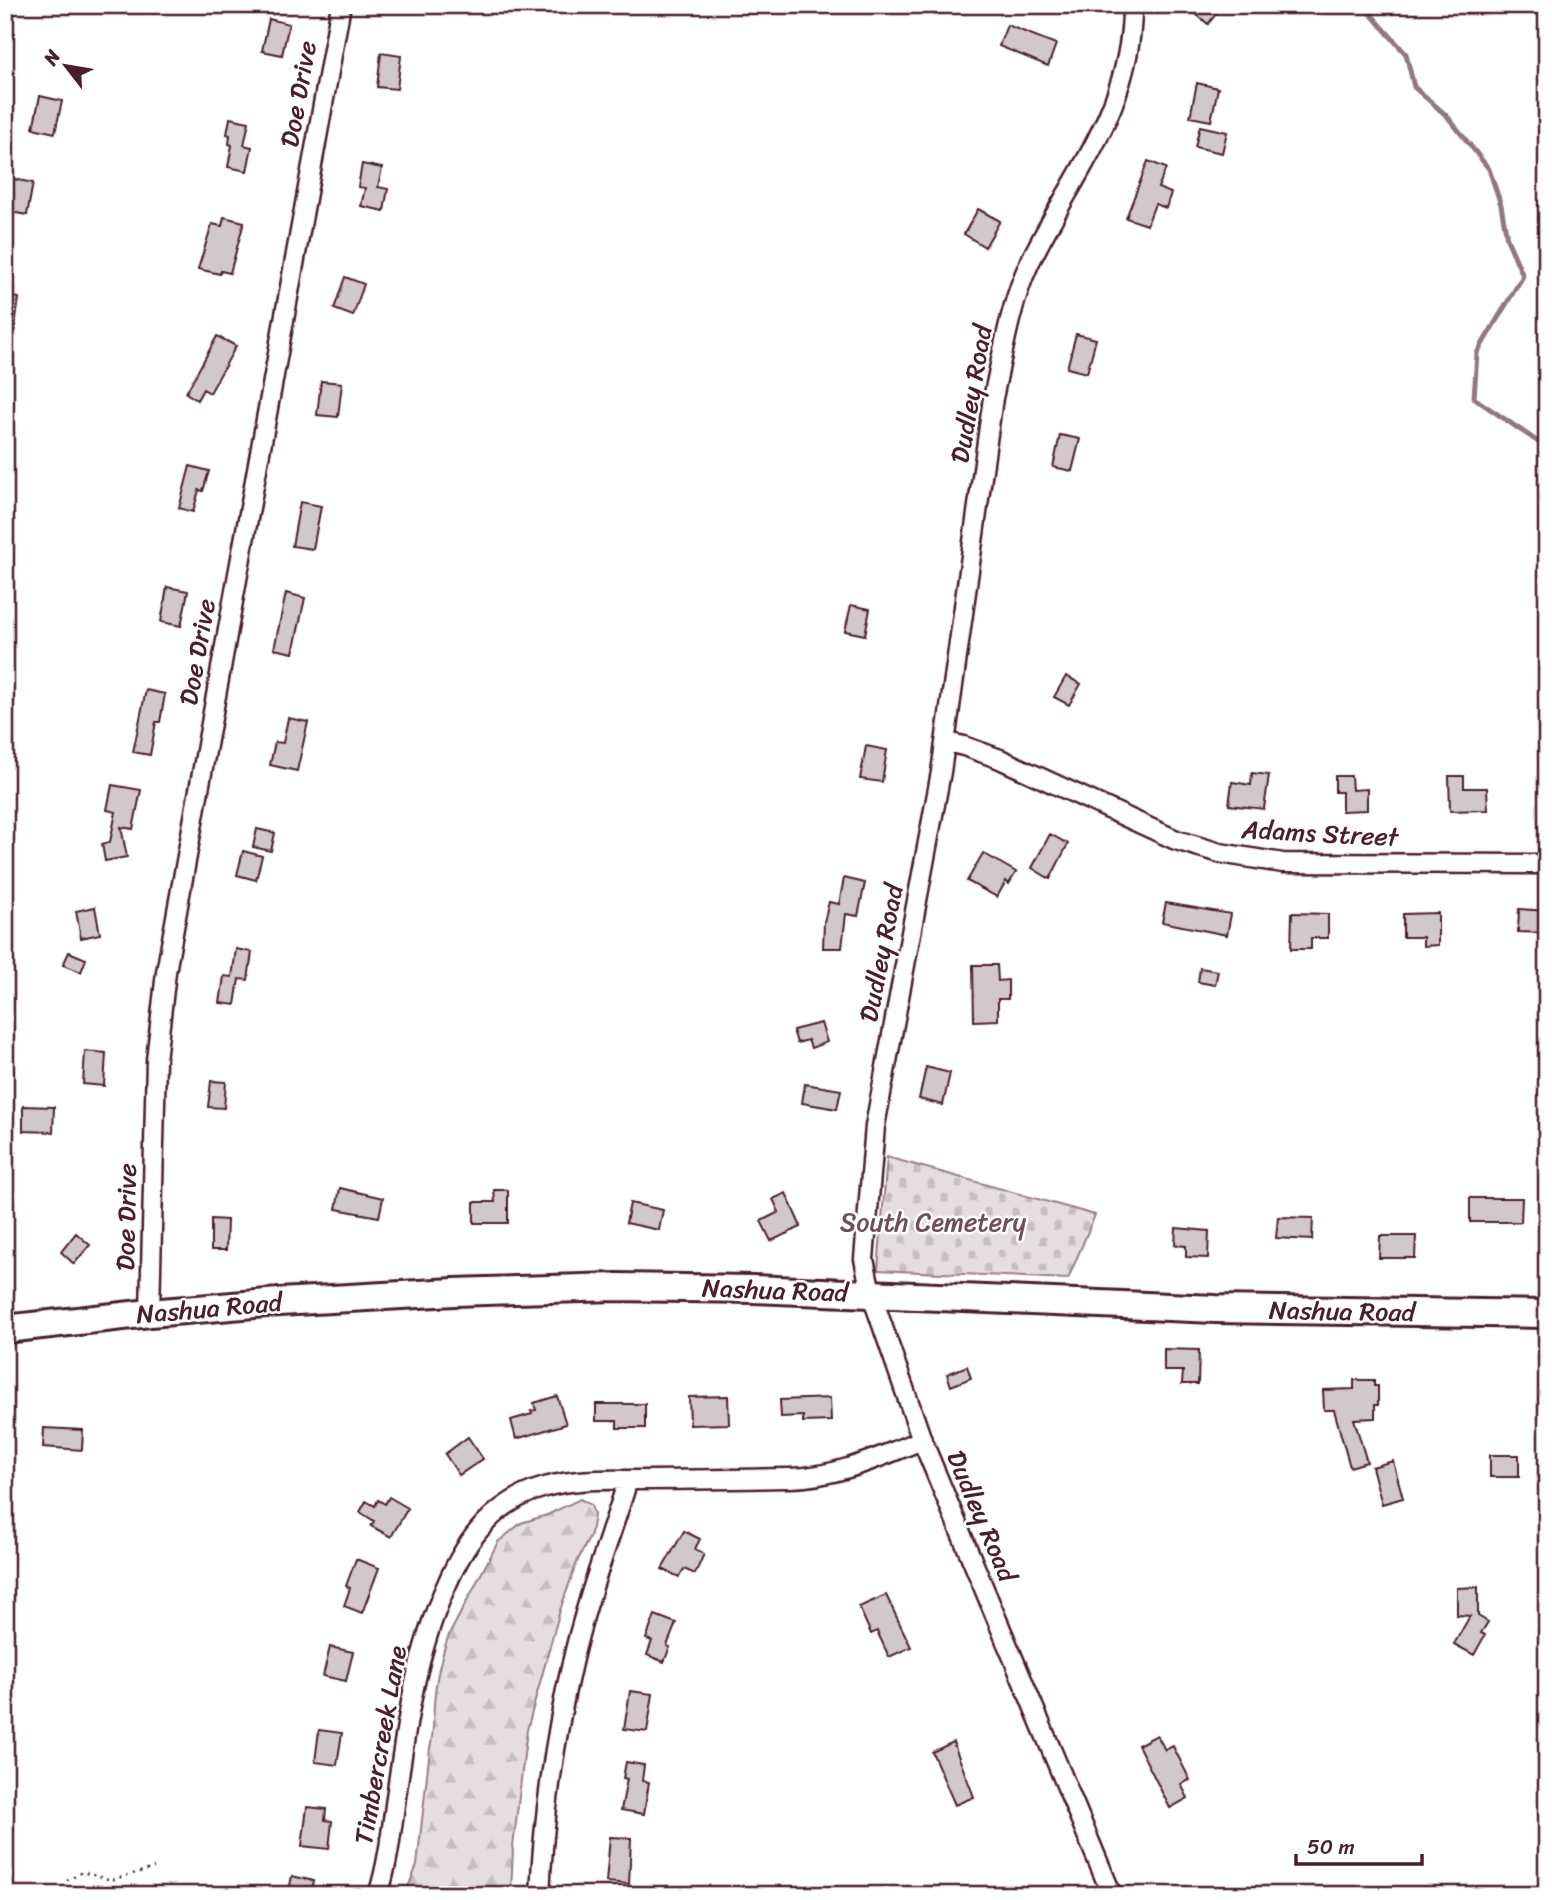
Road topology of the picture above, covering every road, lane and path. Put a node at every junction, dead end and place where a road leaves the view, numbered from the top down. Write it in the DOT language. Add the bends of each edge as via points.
graph roads {
  1 [pos="341,5"];
  2 [pos="1132,5"];
  3 [pos="946,742"];
  4 [pos="1547,864"];
  5 [pos="871,1293"];
  6 [pos="150,1313"];
  7 [pos="1547,1314"];
  8 [pos="5,1329"];
  9 [pos="922,1440"];
  10 [pos="628,1480"];
  11 [pos="154,1868"];
  12 [pos="68,1895"];
  13 [pos="378,1895"];
  14 [pos="540,1895"];
  15 [pos="1112,1895"];
  1 -- 6 [label="street, Doe Drive" via="166,972 155,1094"];
  2 -- 3 [label="street, Dudley Road" via="1129,58 1111,111 1029,265 1013,309 993,398"];
  3 -- 4 [label="street, Adams Street" via="1000,759 1177,840 1220,853 1283,863"];
  3 -- 5 [label="street, Dudley Road" via="875,1126 864,1244"];
  5 -- 6 [label="main road, Nashua Road" via="565,1288"];
  5 -- 7 [label="main road, Nashua Road" via="1215,1309"];
  5 -- 9 [label="street, Dudley Road"];
  6 -- 8 [label="main road, Nashua Road"];
  9 -- 10 [label="street, Timbercreek Lane" via="820,1476"];
  9 -- 15 [label="street, Dudley Road"];
  10 -- 13 [label="street, Timbercreek Lane" via="566,1482 528,1493 497,1510 469,1540 435,1609 422,1648"];
  10 -- 14 [label="street" via="572,1662 548,1802"];
  11 -- 12 [label="path" via="111,1880 82,1872 68,1880"];
}
